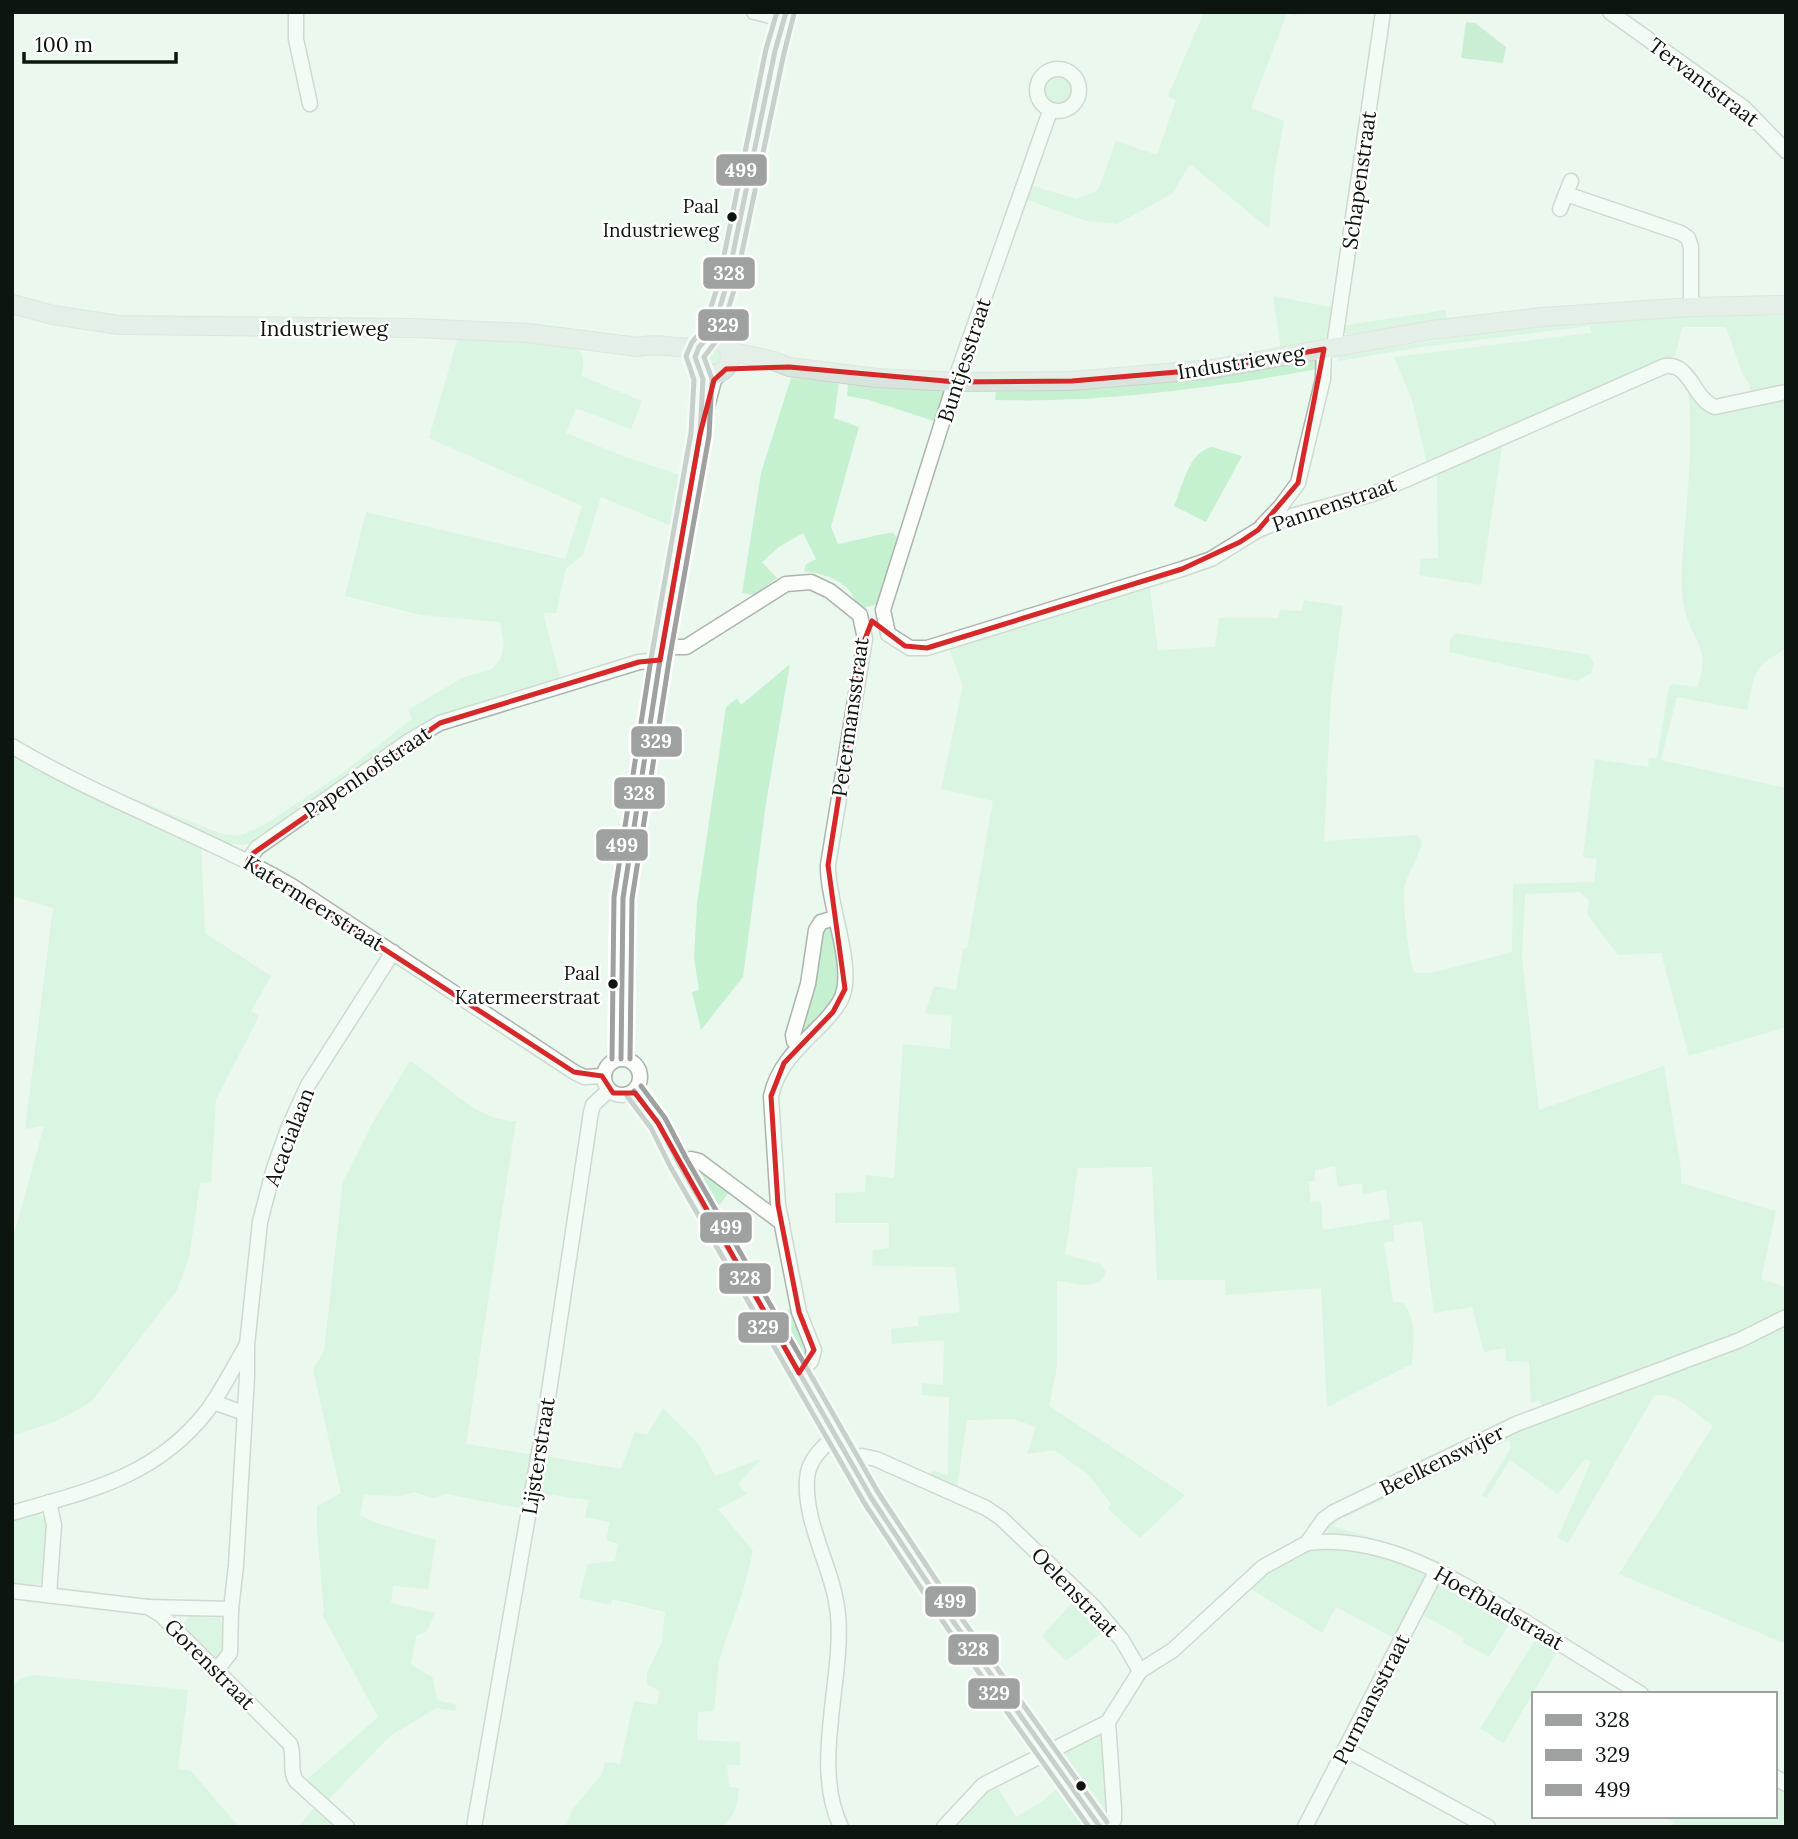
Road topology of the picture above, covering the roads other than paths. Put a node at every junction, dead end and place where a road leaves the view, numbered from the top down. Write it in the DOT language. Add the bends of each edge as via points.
graph roads {
  1 [pos="296,12"];
  2 [pos="754,12"];
  3 [pos="1383,12"];
  4 [pos="1617,14"];
  5 [pos="785,16"];
  6 [pos="310,104"];
  7 [pos="1050,111"];
  8 [pos="1786,151"];
  9 [pos="1560,209"];
  10 [pos="12,304"];
  11 [pos="1786,305"];
  12 [pos="1691,307"];
  13 [pos="1329,348"];
  14 [pos="713,357"];
  15 [pos="956,382"];
  16 [pos="1786,392"];
  17 [pos="1258,530"];
  18 [pos="883,610"];
  19 [pos="860,615"];
  20 [pos="888,634"];
  21 [pos="865,639"];
  22 [pos="662,654"];
  23 [pos="12,746"];
  24 [pos="248,861"];
  25 [pos="835,918"];
  26 [pos="393,952"];
  27 [pos="800,1047"];
  28 [pos="621,1059"];
  29 [pos="606,1083"];
  30 [pos="634,1091"];
  31 [pos="678,1162"];
  32 [pos="782,1223"];
  33 [pos="1786,1317"];
  34 [pos="247,1345"];
  35 [pos="799,1373"];
  36 [pos="213,1402"];
  37 [pos="244,1413"];
  38 [pos="835,1436"];
  39 [pos="851,1462"];
  40 [pos="49,1502"];
  41 [pos="12,1513"];
  42 [pos="1307,1543"];
  43 [pos="1436,1572"];
  44 [pos="12,1591"];
  45 [pos="49,1595"];
  46 [pos="148,1607"];
  47 [pos="231,1609"];
  48 [pos="216,1671"];
  49 [pos="1140,1671"];
  50 [pos="1638,1692"];
  51 [pos="1108,1722"];
  52 [pos="1345,1749"];
  53 [pos="1047,1754"];
  54 [pos="347,1827"];
  55 [pos="474,1827"];
  56 [pos="841,1827"];
  57 [pos="944,1827"];
  58 [pos="1100,1827"];
  59 [pos="1110,1827"];
  60 [pos="1305,1827"];
  61 [pos="1488,1827"];
  1 -- 6 [label="street" via="296,39"];
  2 -- 5 [label="street"];
  3 -- 13 [label="street, Schapenstraat"];
  4 -- 8 [label="street, Tervantstraat" via="1744,108"];
  5 -- 14 [label="street" via="726,287 712,332"];
  7 -- 15 [label="street, Buntjesstraat"];
  9 -- 12 [label="street" via="1568,187 1688,238"];
  10 -- 14 [label="main road, Industrieweg" via="119,325 528,333 638,347 678,347"];
  11 -- 12 [label="main road, Industrieweg"];
  12 -- 13 [label="main road, Industrieweg" via="1542,317"];
  13 -- 15 [label="main road, Industrieweg" via="1139,377"];
  13 -- 17 [label="street, Schapenstraat" via="1298,483"];
  14 -- 15 [label="main road, Industrieweg" via="774,361 877,378"];
  14 -- 22 [label="street"];
  15 -- 18 [label="street, Buntjesstraat"];
  16 -- 17 [label="street, Pannenstraat" via="1715,407 1705,402 1681,369 1665,366 1373,494"];
  17 -- 20 [label="street, Pannenstraat" via="1211,559 927,648 910,648"];
  18 -- 19 [label="street"];
  18 -- 20 [label="street, Buntjesstraat"];
  19 -- 21 [label="street, Petermansstraat"];
  19 -- 22 [label="street, Petermansstraat" via="821,586 795,582 686,647"];
  20 -- 21 [label="street"];
  21 -- 25 [label="street, Petermansstraat" via="828,865"];
  22 -- 24 [label="street, Papenhofstraat" via="440,723 257,848"];
  22 -- 28 [label="street" via="623,898"];
  23 -- 24 [label="street, Katermeerstraat"];
  24 -- 26 [label="street, Katermeerstraat"];
  25 -- 27 [label="street, Petermansstraat" via="845,989 833,1012"];
  25 -- 27 [label="street" via="821,922 816,930 808,984 793,1035"];
  26 -- 29 [label="street, Katermeerstraat" via="574,1072"];
  26 -- 34 [label="street, Acacialaan" via="308,1085 288,1129 260,1222"];
  27 -- 32 [label="street, Petermansstraat" via="784,1063 771,1096"];
  28 -- 29 [label="street" via="604,1071"];
  28 -- 30 [label="street" via="635,1064 640,1073"];
  29 -- 30 [label="street" via="625,1096"];
  29 -- 55 [label="street, Lijsterstraat" via="593,1105 545,1418"];
  30 -- 31 [label="street" via="658,1123"];
  31 -- 32 [label="street" via="699,1161"];
  31 -- 35 [label="street"];
  32 -- 35 [label="street, Petermansstraat" via="799,1312 814,1350 811,1362"];
  33 -- 42 [label="street, Beelkenswijer" via="1740,1340 1516,1424 1334,1512 1324,1518"];
  34 -- 36 [label="street, Acacialaan"];
  34 -- 37 [label="street, Acacialaan"];
  35 -- 38 [label="street"];
  36 -- 37 [label="street"];
  36 -- 40 [label="street, Acacialaan" via="177,1441 129,1475"];
  37 -- 47 [label="street, Acacialaan"];
  38 -- 39 [label="street"];
  38 -- 56 [label="street" via="816,1455 806,1478 838,1615 829,1741 830,1795"];
  39 -- 49 [label="street, Oelenstraat" via="862,1456 876,1459 1001,1518 1111,1625"];
  39 -- 53 [label="street" via="913,1562"];
  40 -- 41 [label="street, Acacialaan"];
  40 -- 45 [label="street" via="54,1525"];
  42 -- 43 [label="street, Hoefbladstraat" via="1348,1541"];
  42 -- 49 [label="street, Beelkenswijer" via="1263,1567 1173,1650"];
  43 -- 50 [label="street, Hoefbladstraat" via="1487,1598"];
  43 -- 52 [label="street, Purmansstraat"];
  44 -- 45 [label="street, Gorenstraat"];
  45 -- 46 [label="street, Gorenstraat"];
  46 -- 47 [label="street"];
  46 -- 48 [label="street, Gorenstraat"];
  47 -- 48 [label="street, Acacialaan" via="230,1653"];
  48 -- 54 [label="street, Gorenstraat" via="290,1744 296,1781"];
  49 -- 51 [label="street"];
  51 -- 53 [label="street"];
  51 -- 59 [label="street" via="1114,1809"];
  52 -- 60 [label="street, Purmansstraat"];
  52 -- 61 [label="street"];
  53 -- 57 [label="street" via="983,1786"];
  53 -- 58 [label="street"];
}
